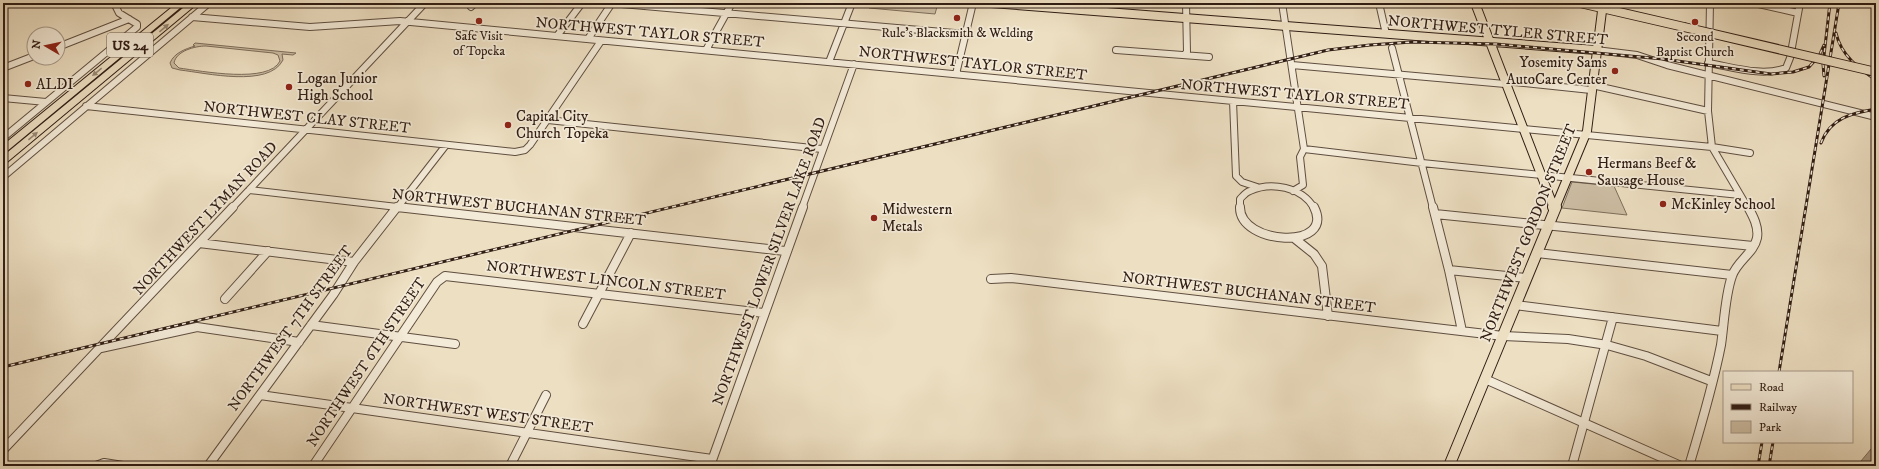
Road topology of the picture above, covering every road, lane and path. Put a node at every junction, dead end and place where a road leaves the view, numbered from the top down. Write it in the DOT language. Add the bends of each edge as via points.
graph roads {
  1 [pos="114,3"];
  2 [pos="182,3"];
  3 [pos="194,3"];
  4 [pos="209,3"];
  5 [pos="425,3"];
  6 [pos="582,3"];
  7 [pos="612,3"];
  8 [pos="732,3"];
  9 [pos="852,3"];
  10 [pos="973,3"];
  11 [pos="991,3"];
  12 [pos="1186,3"];
  13 [pos="1282,3"];
  14 [pos="1379,3"];
  15 [pos="1475,3"];
  16 [pos="1580,3"];
  17 [pos="1710,3"];
  18 [pos="1754,3"];
  19 [pos="1800,3"];
  20 [pos="1602,6"];
  21 [pos="726,13"];
  22 [pos="1798,13"];
  23 [pos="192,17"];
  24 [pos="1186,18"];
  25 [pos="129,19"];
  26 [pos="407,22"];
  27 [pos="844,24"];
  28 [pos="1286,26"];
  29 [pos="966,34"];
  30 [pos="1386,34"];
  31 [pos="557,36"];
  32 [pos="588,39"];
  33 [pos="601,41"];
  34 [pos="1490,42"];
  35 [pos="66,44"];
  36 [pos="1392,48"];
  37 [pos="706,50"];
  38 [pos="1116,50"];
  39 [pos="1596,50"];
  40 [pos="1185,54"];
  41 [pos="1209,57"];
  42 [pos="26,59"];
  43 [pos="829,62"];
  44 [pos="1708,63"];
  45 [pos="854,64"];
  46 [pos="1292,65"];
  47 [pos="3,68"];
  48 [pos="1876,72"];
  49 [pos="956,74"];
  50 [pos="1398,74"];
  51 [pos="1710,74"];
  52 [pos="1505,83"];
  53 [pos="1592,87"];
  54 [pos="3,98"];
  55 [pos="1233,101"];
  56 [pos="46,102"];
  57 [pos="86,106"];
  58 [pos="1298,107"];
  59 [pos="1708,111"];
  60 [pos="1409,117"];
  61 [pos="1876,117"];
  62 [pos="548,120"];
  63 [pos="1522,128"];
  64 [pos="305,130"];
  65 [pos="1585,134"];
  66 [pos="3,138"];
  67 [pos="446,145"];
  68 [pos="1712,146"];
  69 [pos="822,149"];
  70 [pos="1304,149"];
  71 [pos="3,150"];
  72 [pos="1750,153"];
  73 [pos="3,162"];
  74 [pos="1422,163"];
  75 [pos="1540,175"];
  76 [pos="3,177"];
  77 [pos="1567,178"];
  78 [pos="1257,187"];
  79 [pos="249,190"];
  80 [pos="1293,191"];
  81 [pos="1740,195"];
  82 [pos="396,207"];
  83 [pos="1554,209"];
  84 [pos="1435,214"];
  85 [pos="1548,226"];
  86 [pos="631,233"];
  87 [pos="1294,238"];
  88 [pos="199,243"];
  89 [pos="1753,246"];
  90 [pos="268,251"];
  91 [pos="786,251"];
  92 [pos="1537,253"];
  93 [pos="354,262"];
  94 [pos="1449,270"];
  95 [pos="1732,275"];
  96 [pos="446,276"];
  97 [pos="1526,278"];
  98 [pos="991,280"];
  99 [pos="601,293"];
  100 [pos="225,299"];
  101 [pos="1515,305"];
  102 [pos="764,313"];
  103 [pos="1328,316"];
  104 [pos="1613,317"];
  105 [pos="583,324"];
  106 [pos="312,325"];
  107 [pos="1462,331"];
  108 [pos="1722,331"];
  109 [pos="400,336"];
  110 [pos="1503,336"];
  111 [pos="300,342"];
  112 [pos="455,344"];
  113 [pos="1606,345"];
  114 [pos="100,348"];
  115 [pos="1485,379"];
  116 [pos="1711,382"];
  117 [pos="260,395"];
  118 [pos="546,395"];
  119 [pos="351,408"];
  120 [pos="1584,422"];
  121 [pos="526,433"];
  122 [pos="3,450"];
  123 [pos="711,462"];
  124 [pos="99,465"];
  125 [pos="123,466"];
  126 [pos="208,466"];
  127 [pos="313,466"];
  128 [pos="510,466"];
  129 [pos="1449,466"];
  130 [pos="1572,466"];
  131 [pos="1681,466"];
  132 [pos="1689,466"];
  1 -- 25 [label="street" via="119,12"];
  2 -- 71 [label="highway, US 24, one-way"];
  73 -- 3 [label="highway, US 24, one-way"];
  4 -- 23 [label="street"];
  5 -- 26 [label="street, NORTHWEST LYMAN ROAD"];
  6 -- 31 [label="street"];
  7 -- 21 [label="street"];
  7 -- 32 [label="street"];
  8 -- 21 [label="street"];
  9 -- 27 [label="street"];
  10 -- 29 [label="street"];
  11 -- 24 [label="main road, NORTHWEST TYLER STREET"];
  12 -- 24 [label="street"];
  13 -- 28 [label="street"];
  14 -- 30 [label="street"];
  15 -- 34 [label="main road"];
  16 -- 20 [label="main road"];
  17 -- 44 [label="street"];
  18 -- 22 [label="street"];
  19 -- 22 [label="street"];
  20 -- 39 [label="main road, NORTHWEST GORDON STREET"];
  20 -- 48 [label="main road, bridge"];
  21 -- 27 [label="street"];
  21 -- 37 [label="street"];
  22 -- 44 [label="street" via="1790,58 1783,70 1766,71"];
  23 -- 26 [label="street, NORTHWEST TAYLOR STREET" via="305,27 384,21"];
  23 -- 57 [label="street"];
  24 -- 28 [label="main road, NORTHWEST TYLER STREET"];
  24 -- 40 [label="street"];
  25 -- 35 [label="street"];
  25 -- 56 [label="street" via="137,24 137,27"];
  26 -- 31 [label="street, NORTHWEST TAYLOR STREET"];
  26 -- 64 [label="street, NORTHWEST LYMAN ROAD"];
  27 -- 29 [label="street"];
  27 -- 43 [label="street"];
  28 -- 30 [label="main road, NORTHWEST TYLER STREET"];
  28 -- 46 [label="street"];
  29 -- 49 [label="street"];
  30 -- 34 [label="main road, NORTHWEST TYLER STREET"];
  31 -- 32 [label="street, NORTHWEST TAYLOR STREET"];
  32 -- 33 [label="street, NORTHWEST TAYLOR STREET"];
  33 -- 37 [label="street, NORTHWEST TAYLOR STREET"];
  33 -- 62 [label="street"];
  34 -- 39 [label="main road, NORTHWEST TYLER STREET"];
  34 -- 52 [label="main road"];
  36 -- 50 [label="street"];
  37 -- 43 [label="street, NORTHWEST TAYLOR STREET"];
  38 -- 40 [label="street"];
  39 -- 51 [label="street, NORTHWEST TYLER STREET" via="1637,55 1666,65"];
  39 -- 53 [label="main road, NORTHWEST GORDON STREET"];
  40 -- 41 [label="street"];
  42 -- 47 [label="street"];
  43 -- 45 [label="street, NORTHWEST TAYLOR STREET"];
  44 -- 51 [label="street"];
  45 -- 49 [label="street, NORTHWEST TAYLOR STREET"];
  45 -- 69 [label="street, NORTHWEST LOWER SILVER LAKE ROAD"];
  46 -- 50 [label="street"];
  46 -- 58 [label="street"];
  49 -- 55 [label="street, NORTHWEST TAYLOR STREET"];
  50 -- 52 [label="street"];
  50 -- 60 [label="street"];
  51 -- 59 [label="street"];
  51 -- 61 [label="street, NORTHWEST TYLER STREET"];
  52 -- 53 [label="street"];
  52 -- 63 [label="main road"];
  53 -- 59 [label="street"];
  53 -- 65 [label="main road, NORTHWEST GORDON STREET"];
  54 -- 56 [label="street"];
  55 -- 58 [label="street, NORTHWEST TAYLOR STREET"];
  55 -- 78 [label="street" via="1236,176 1242,182"];
  56 -- 66 [label="street"];
  57 -- 64 [label="street, NORTHWEST CLAY STREET"];
  57 -- 76 [label="street"];
  58 -- 60 [label="street, NORTHWEST TAYLOR STREET"];
  58 -- 70 [label="street"];
  59 -- 68 [label="street"];
  60 -- 63 [label="street, NORTHWEST TAYLOR STREET"];
  60 -- 74 [label="street"];
  62 -- 67 [label="street, NORTHWEST CLAY STREET" via="525,150 514,152"];
  62 -- 69 [label="street"];
  63 -- 65 [label="street, NORTHWEST TAYLOR STREET"];
  63 -- 75 [label="main road"];
  64 -- 67 [label="street, NORTHWEST CLAY STREET"];
  64 -- 79 [label="street, NORTHWEST LYMAN ROAD"];
  65 -- 68 [label="street, NORTHWEST TAYLOR STREET"];
  65 -- 77 [label="main road, NORTHWEST GORDON STREET"];
  67 -- 82 [label="street, NORTHWEST 7TH STREET"];
  68 -- 72 [label="street, NORTHWEST TAYLOR STREET"];
  68 -- 81 [label="street"];
  69 -- 91 [label="street, NORTHWEST LOWER SILVER LAKE ROAD"];
  70 -- 74 [label="street"];
  70 -- 80 [label="street" via="1300,157 1303,186"];
  74 -- 75 [label="street"];
  74 -- 84 [label="street"];
  75 -- 77 [label="street"];
  75 -- 83 [label="main road"];
  77 -- 81 [label="street"];
  77 -- 83 [label="main road, NORTHWEST GORDON STREET"];
  78 -- 80 [label="street" via="1272,186"];
  78 -- 87 [label="street" via="1246,192 1240,199 1239,208 1244,220 1266,235"];
  79 -- 82 [label="street, NORTHWEST BUCHANAN STREET"];
  79 -- 88 [label="street, NORTHWEST LYMAN ROAD"];
  80 -- 87 [label="street" via="1311,203 1318,218 1311,231"];
  81 -- 89 [label="street" via="1758,229 1757,240"];
  82 -- 86 [label="street, NORTHWEST BUCHANAN STREET"];
  82 -- 93 [label="street, NORTHWEST 7TH STREET"];
  83 -- 85 [label="main road, NORTHWEST GORDON STREET"];
  84 -- 85 [label="street"];
  84 -- 94 [label="street"];
  85 -- 89 [label="street"];
  85 -- 92 [label="main road, NORTHWEST GORDON STREET"];
  86 -- 91 [label="street, NORTHWEST BUCHANAN STREET"];
  86 -- 99 [label="street"];
  87 -- 103 [label="street" via="1316,254 1322,266"];
  88 -- 90 [label="street"];
  88 -- 114 [label="street, NORTHWEST LYMAN ROAD"];
  89 -- 95 [label="street"];
  90 -- 93 [label="street"];
  90 -- 100 [label="street"];
  91 -- 102 [label="street, NORTHWEST LOWER SILVER LAKE ROAD"];
  92 -- 95 [label="street"];
  92 -- 97 [label="main road, NORTHWEST GORDON STREET"];
  93 -- 106 [label="street, NORTHWEST 7TH STREET"];
  94 -- 97 [label="street"];
  94 -- 107 [label="street"];
  95 -- 108 [label="street"];
  96 -- 99 [label="street, NORTHWEST LINCOLN STREET"];
  96 -- 109 [label="street, NORTHWEST 6TH STREET" via="437,282"];
  97 -- 101 [label="main road, NORTHWEST GORDON STREET"];
  98 -- 103 [label="street, NORTHWEST BUCHANAN STREET" via="1011,278"];
  99 -- 102 [label="street, NORTHWEST LINCOLN STREET"];
  99 -- 105 [label="street"];
  101 -- 104 [label="street"];
  101 -- 110 [label="main road, NORTHWEST GORDON STREET"];
  102 -- 123 [label="street, NORTHWEST LOWER SILVER LAKE ROAD"];
  103 -- 107 [label="street, NORTHWEST BUCHANAN STREET"];
  104 -- 108 [label="street"];
  104 -- 113 [label="street"];
  106 -- 109 [label="street"];
  106 -- 111 [label="street, NORTHWEST 7TH STREET"];
  107 -- 110 [label="street, NORTHWEST BUCHANAN STREET"];
  108 -- 116 [label="street"];
  109 -- 112 [label="street"];
  109 -- 119 [label="street, NORTHWEST 6TH STREET"];
  110 -- 113 [label="street" via="1552,337"];
  110 -- 115 [label="main road, NORTHWEST GORDON STREET"];
  111 -- 114 [label="street" via="197,328"];
  111 -- 117 [label="street, NORTHWEST 7TH STREET"];
  113 -- 116 [label="street" via="1661,361"];
  113 -- 120 [label="street"];
  114 -- 122 [label="street, NORTHWEST LYMAN ROAD"];
  115 -- 120 [label="street"];
  115 -- 129 [label="main road, NORTHWEST GORDON STREET"];
  116 -- 132 [label="street"];
  117 -- 119 [label="street, NORTHWEST WEST STREET"];
  117 -- 126 [label="street, NORTHWEST 7TH STREET"];
  118 -- 121 [label="street"];
  119 -- 121 [label="street, NORTHWEST WEST STREET"];
  119 -- 127 [label="street, NORTHWEST 6TH STREET"];
  120 -- 130 [label="street"];
  120 -- 131 [label="street"];
  121 -- 123 [label="street, NORTHWEST WEST STREET"];
  121 -- 128 [label="street"];
  124 -- 125 [label="street"];
}
